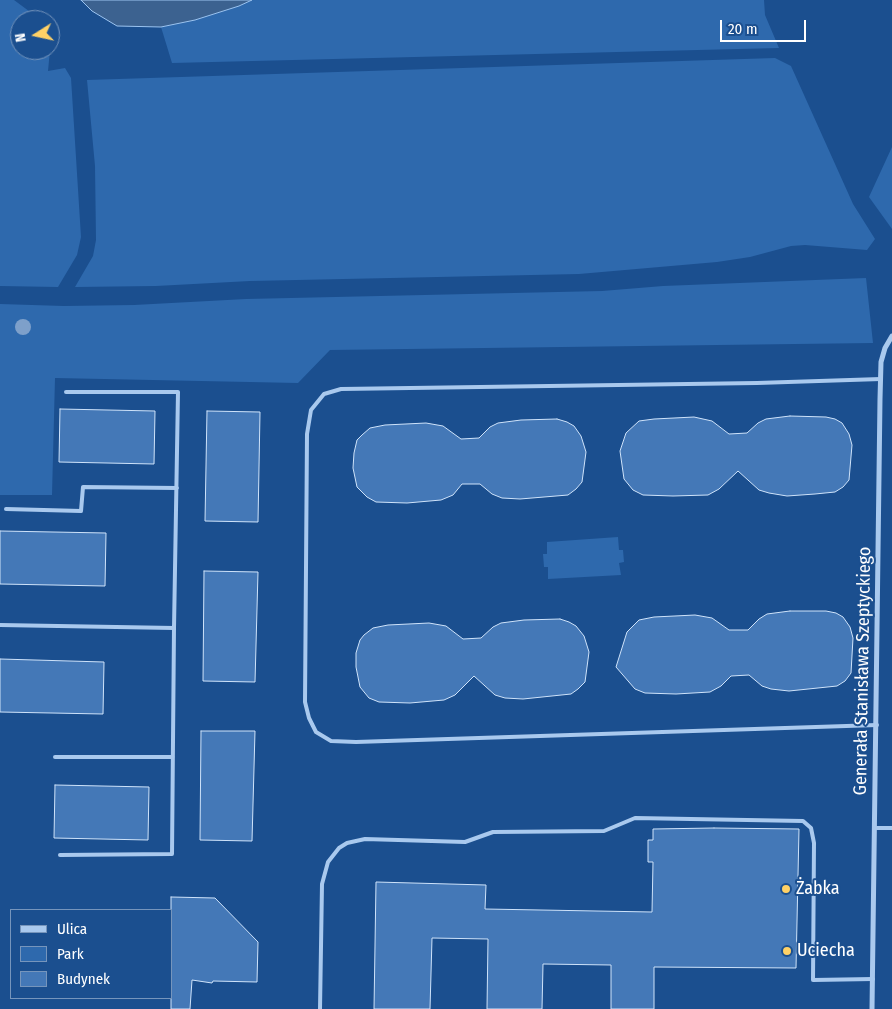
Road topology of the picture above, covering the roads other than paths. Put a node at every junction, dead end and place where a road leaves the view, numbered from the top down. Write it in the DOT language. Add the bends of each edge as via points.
graph roads {
  1 [pos="892,336"];
  2 [pos="881,380"];
  3 [pos="66,392"];
  4 [pos="177,488"];
  5 [pos="6,509"];
  6 [pos="0,625"];
  7 [pos="174,628"];
  8 [pos="877,725"];
  9 [pos="55,757"];
  10 [pos="173,757"];
  11 [pos="875,828"];
  12 [pos="892,828"];
  13 [pos="60,855"];
  14 [pos="873,979"];
  15 [pos="320,1009"];
  16 [pos="872,1009"];
  1 -- 2 [label="street, Generała Stanisława Szeptyckiego" via="881,362"];
  2 -- 8 [label="street, Generała Stanisława Szeptyckiego"];
  2 -- 8 [label="lane" via="341,389 324,394 311,410 307,434 305,702 308,718 316,732 331,741"];
  3 -- 4 [label="lane" via="178,392"];
  4 -- 5 [label="lane" via="82,487 81,511"];
  4 -- 7 [label="lane"];
  6 -- 7 [label="lane"];
  7 -- 10 [label="lane"];
  8 -- 11 [label="street, Generała Stanisława Szeptyckiego"];
  9 -- 10 [label="lane"];
  10 -- 13 [label="lane" via="172,854"];
  11 -- 12 [label="lane"];
  11 -- 14 [label="street, Generała Stanisława Szeptyckiego"];
  14 -- 15 [label="lane" via="813,980 814,843 811,828 803,821 635,818 604,831 493,832 465,842 364,839 347,843 328,862 322,884"];
  14 -- 16 [label="street, Generała Stanisława Szeptyckiego"];
}
